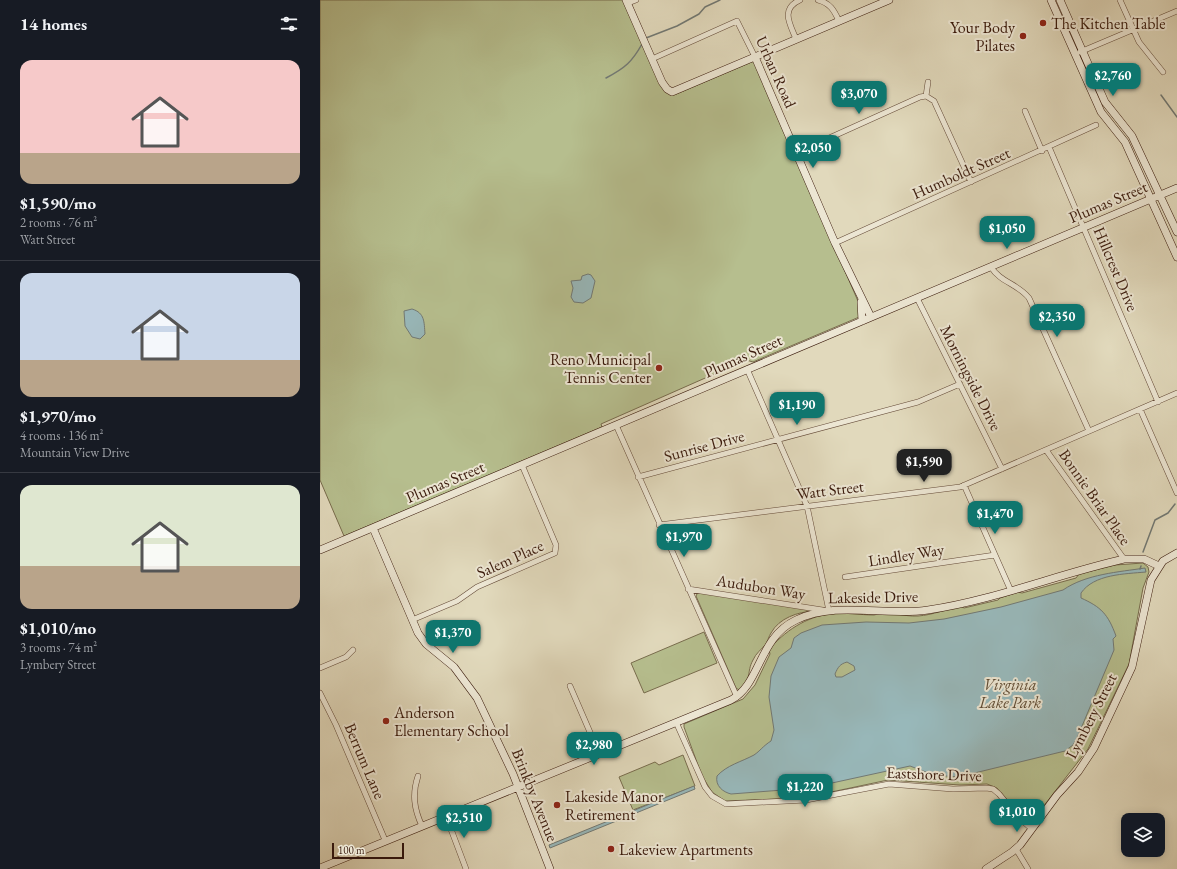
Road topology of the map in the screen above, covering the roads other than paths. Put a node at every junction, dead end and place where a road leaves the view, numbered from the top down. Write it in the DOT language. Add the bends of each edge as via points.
graph roads {
  1 [pos="636,0"];
  2 [pos="818,0"];
  3 [pos="889,0"];
  4 [pos="1050,0"];
  5 [pos="1060,0"];
  6 [pos="1120,0"];
  7 [pos="796,1"];
  8 [pos="627,2"];
  9 [pos="1177,11"];
  10 [pos="839,21"];
  11 [pos="1133,29"];
  12 [pos="796,39"];
  13 [pos="1083,51"];
  14 [pos="1075,54"];
  15 [pos="755,57"];
  16 [pos="652,58"];
  17 [pos="1163,72"];
  18 [pos="928,82"];
  19 [pos="926,96"];
  20 [pos="1025,111"];
  21 [pos="1096,125"];
  22 [pos="1049,147"];
  23 [pos="1042,151"];
  24 [pos="796,153"];
  25 [pos="971,182"];
  26 [pos="1177,188"];
  27 [pos="1160,195"];
  28 [pos="1151,198"];
  29 [pos="1084,227"];
  30 [pos="1177,232"];
  31 [pos="835,243"];
  32 [pos="1177,257"];
  33 [pos="991,267"];
  34 [pos="857,288"];
  35 [pos="917,298"];
  36 [pos="871,317"];
  37 [pos="862,321"];
  38 [pos="747,369"];
  39 [pos="960,384"];
  40 [pos="1177,393"];
  41 [pos="1158,402"];
  42 [pos="1140,409"];
  43 [pos="616,425"];
  44 [pos="1089,431"];
  45 [pos="778,440"];
  46 [pos="1046,450"];
  47 [pos="522,465"];
  48 [pos="1002,469"];
  49 [pos="638,477"];
  50 [pos="964,485"];
  51 [pos="1177,493"];
  52 [pos="807,506"];
  53 [pos="659,525"];
  54 [pos="373,528"];
  55 [pos="320,550"];
  56 [pos="1177,553"];
  57 [pos="995,555"];
  58 [pos="1124,559"];
  59 [pos="1158,566"];
  60 [pos="845,577"];
  61 [pos="688,589"];
  62 [pos="1011,591"];
  63 [pos="829,611"];
  64 [pos="412,620"];
  65 [pos="353,650"];
  66 [pos="320,668"];
  67 [pos="570,686"];
  68 [pos="320,693"];
  69 [pos="737,697"];
  70 [pos="676,722"];
  71 [pos="599,754"];
  72 [pos="418,776"];
  73 [pos="518,787"];
  74 [pos="446,816"];
  75 [pos="422,826"];
  76 [pos="1032,829"];
  77 [pos="386,840"];
  78 [pos="1016,849"];
  79 [pos="324,868"];
  80 [pos="466,869"];
  81 [pos="550,869"];
  82 [pos="986,869"];
  83 [pos="1028,869"];
  1 -- 8 [label="street"];
  2 -- 10 [label="street" via="828,3"];
  3 -- 10 [label="street"];
  4 -- 14 [label="street"];
  5 -- 13 [label="street"];
  6 -- 11 [label="street"];
  7 -- 12 [label="street" via="789,8 788,16"];
  8 -- 16 [label="street"];
  9 -- 11 [label="street"];
  10 -- 12 [label="street"];
  11 -- 13 [label="street"];
  11 -- 17 [label="street" via="1142,47"];
  12 -- 15 [label="street"];
  13 -- 14 [label="street"];
  13 -- 27 [label="street" via="1104,102 1132,136"];
  14 -- 28 [label="street" via="1101,112 1125,142"];
  15 -- 16 [label="street" via="678,91 669,91 664,86"];
  15 -- 16 [label="street, Urban Road" via="737,21"];
  15 -- 24 [label="street, Urban Road"];
  18 -- 19 [label="street"];
  19 -- 24 [label="street"];
  19 -- 25 [label="street" via="934,101"];
  20 -- 23 [label="street"];
  21 -- 22 [label="street, Humboldt Street"];
  22 -- 23 [label="street, Humboldt Street"];
  22 -- 29 [label="street, Hillcrest Drive"];
  23 -- 25 [label="street, Humboldt Street"];
  24 -- 31 [label="street, Urban Road"];
  25 -- 31 [label="street, Humboldt Street"];
  26 -- 27 [label="street, Plumas Street"];
  27 -- 28 [label="street, Plumas Street"];
  27 -- 30 [label="street"];
  28 -- 29 [label="street, Plumas Street"];
  28 -- 32 [label="street"];
  29 -- 33 [label="street, Plumas Street"];
  29 -- 41 [label="street, Hillcrest Drive"];
  31 -- 34 [label="street, Urban Road"];
  33 -- 35 [label="street, Plumas Street"];
  33 -- 44 [label="street" via="998,277 1020,289 1029,298"];
  34 -- 36 [label="street, Urban Road"];
  34 -- 37 [label="street, Urban Road" via="863,308"];
  35 -- 36 [label="street, Plumas Street"];
  35 -- 39 [label="street, Morningside Drive"];
  36 -- 37 [label="street, Plumas Street"];
  37 -- 38 [label="street, Plumas Street"];
  38 -- 43 [label="street, Plumas Street"];
  38 -- 45 [label="street"];
  39 -- 45 [label="street, Sunrise Drive" via="918,402"];
  39 -- 48 [label="street, Morningside Drive"];
  40 -- 41 [label="street, Watt Street"];
  41 -- 42 [label="street, Watt Street"];
  42 -- 44 [label="street, Watt Street"];
  42 -- 51 [label="street"];
  43 -- 47 [label="street, Plumas Street"];
  43 -- 49 [label="street"];
  44 -- 46 [label="street, Watt Street"];
  45 -- 49 [label="street, Sunrise Drive"];
  45 -- 52 [label="street"];
  46 -- 48 [label="street, Watt Street"];
  46 -- 58 [label="street, Bonnie Briar Place"];
  47 -- 54 [label="street, Plumas Street"];
  47 -- 64 [label="street, Salem Place" via="556,544 555,553 477,586 457,601"];
  48 -- 50 [label="street, Watt Street"];
  49 -- 53 [label="street"];
  50 -- 52 [label="street, Watt Street"];
  50 -- 57 [label="street"];
  52 -- 53 [label="street, Watt Street"];
  52 -- 63 [label="street"];
  53 -- 61 [label="street"];
  54 -- 55 [label="street, Plumas Street"];
  54 -- 64 [label="street, Brinkby Avenue"];
  56 -- 59 [label="street"];
  57 -- 60 [label="street, Lindley Way"];
  57 -- 62 [label="street"];
  58 -- 59 [label="street, Lakeside Drive" via="1144,559"];
  58 -- 62 [label="street, Lakeside Drive"];
  59 -- 76 [label="street, Lymbery Street" via="1148,587 1132,667 1098,740 1078,772"];
  61 -- 63 [label="street, Audubon Way"];
  61 -- 69 [label="street"];
  62 -- 63 [label="street, Lakeside Drive" via="920,611"];
  63 -- 69 [label="street, Lakeside Drive" via="801,618 779,632 764,653 748,686"];
  64 -- 73 [label="street, Brinkby Avenue" via="422,639 454,667 477,698"];
  65 -- 66 [label="street" via="346,657"];
  67 -- 71 [label="street"];
  68 -- 77 [label="street, Berrum Lane"];
  69 -- 70 [label="street, Lakeside Drive"];
  70 -- 71 [label="street, Lakeside Drive"];
  70 -- 76 [label="street, Eastshore Drive" via="704,786 712,796 726,804 813,799 888,784 954,789 986,788 993,789 999,794"];
  71 -- 73 [label="street, Lakeside Drive"];
  72 -- 75 [label="street" via="415,806"];
  73 -- 74 [label="street, Lakeside Drive"];
  73 -- 81 [label="street, Brinkby Avenue"];
  74 -- 75 [label="street, Lakeside Drive"];
  74 -- 80 [label="street"];
  75 -- 77 [label="street, Lakeside Drive"];
  76 -- 78 [label="street, Lymbery Street"];
  77 -- 79 [label="street, Lakeside Drive"];
  78 -- 82 [label="street, Lymbery Street"];
  78 -- 83 [label="street"];
}
